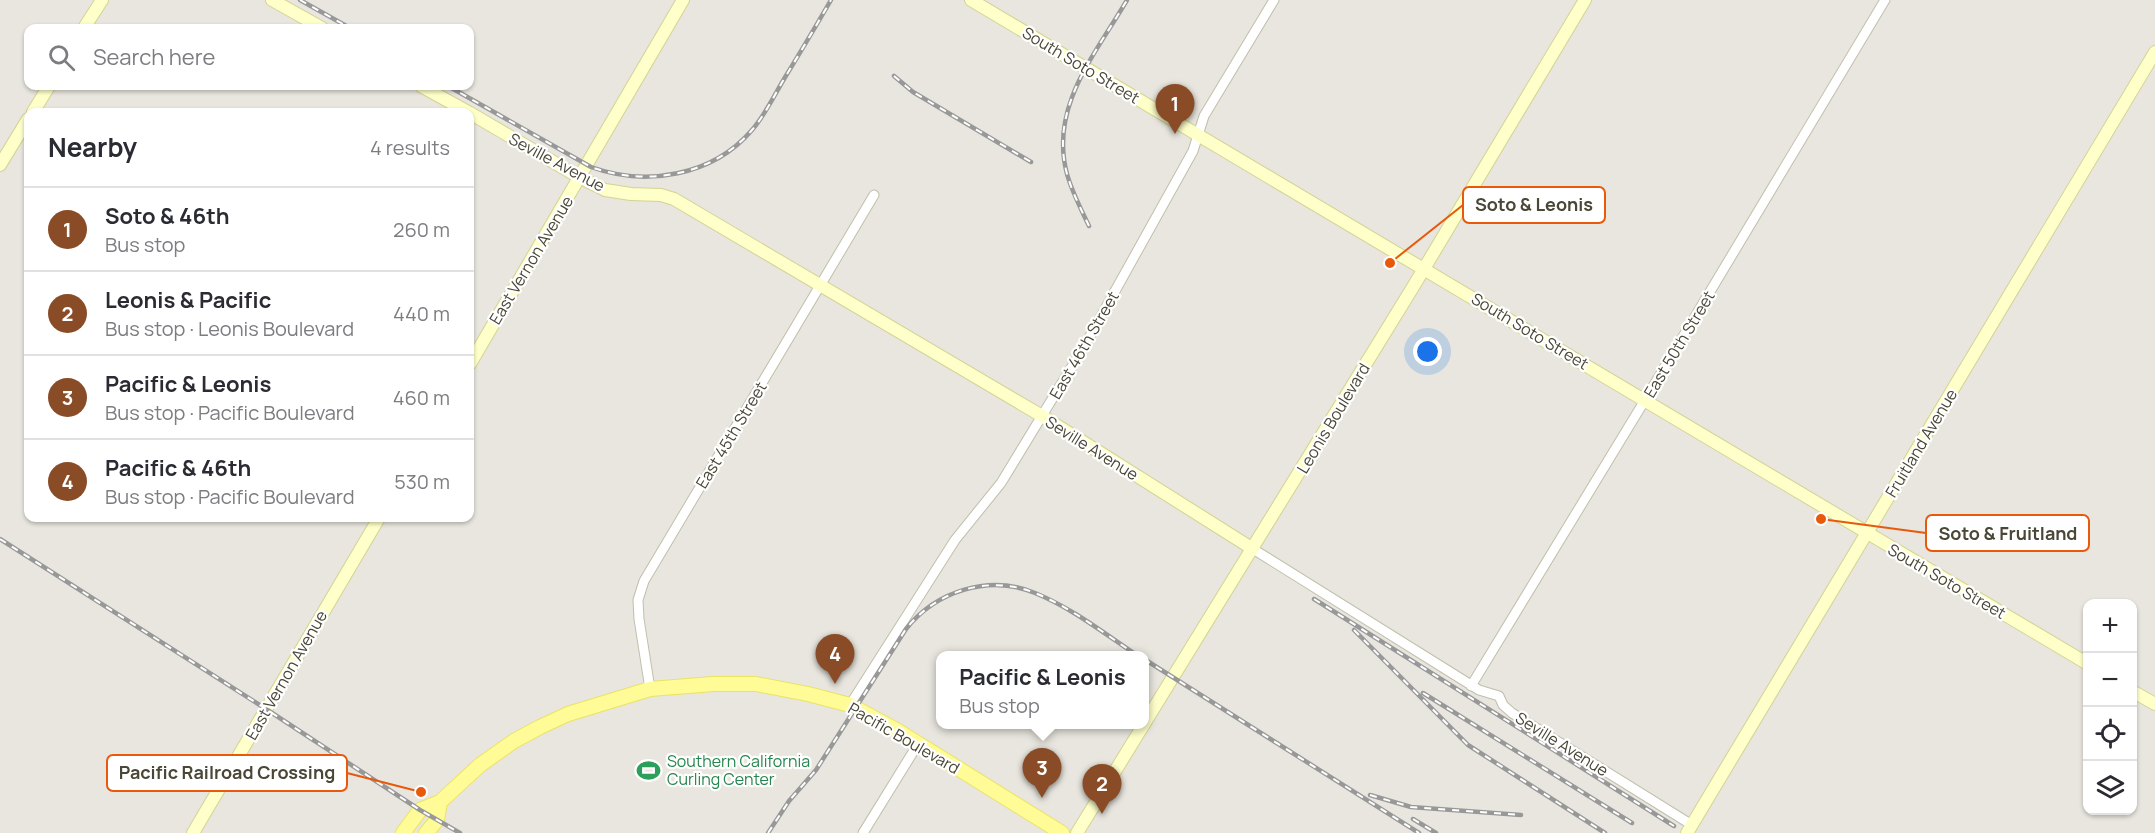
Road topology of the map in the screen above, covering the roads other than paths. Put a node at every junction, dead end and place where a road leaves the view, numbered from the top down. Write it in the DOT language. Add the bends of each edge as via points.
graph roads {
  1 [pos="102,0"];
  2 [pos="273,0"];
  3 [pos="683,0"];
  4 [pos="1274,0"];
  5 [pos="1585,0"];
  6 [pos="1885,0"];
  7 [pos="976,1"];
  8 [pos="87,24"];
  9 [pos="315,24"];
  10 [pos="2155,52"];
  11 [pos="47,90"];
  12 [pos="428,90"];
  13 [pos="35,108"];
  14 [pos="460,108"];
  15 [pos="474,116"];
  16 [pos="24,126"];
  17 [pos="1198,134"];
  18 [pos="0,165"];
  19 [pos="579,177"];
  20 [pos="874,195"];
  21 [pos="1424,269"];
  22 [pos="819,285"];
  23 [pos="474,356"];
  24 [pos="1645,400"];
  25 [pos="1042,416"];
  26 [pos="377,522"];
  27 [pos="1867,534"];
  28 [pos="1253,549"];
  29 [pos="2083,660"];
  30 [pos="1471,686"];
  31 [pos="650,689"];
  32 [pos="2137,693"];
  33 [pos="2155,704"];
  34 [pos="850,705"];
  35 [pos="1149,717"];
  36 [pos="1141,729"];
  37 [pos="918,744"];
  38 [pos="440,802"];
  39 [pos="1690,829"];
  40 [pos="193,833"];
  41 [pos="403,833"];
  42 [pos="426,833"];
  43 [pos="863,833"];
  44 [pos="1062,833"];
  45 [pos="1077,833"];
  1 -- 8 [label="street"];
  2 -- 9 [label="street"];
  3 -- 19 [label="street, East Vernon Avenue"];
  4 -- 17 [label="street, East 46th Street" via="1204,116"];
  5 -- 21 [label="street, Leonis Boulevard"];
  6 -- 24 [label="street, East 50th Street"];
  7 -- 17 [label="street, South Soto Street"];
  10 -- 27 [label="street, Fruitland Avenue"];
  11 -- 13 [label="street"];
  12 -- 14 [label="street, Seville Avenue"];
  15 -- 19 [label="street, Seville Avenue"];
  16 -- 18 [label="street"];
  17 -- 21 [label="street, South Soto Street"];
  17 -- 25 [label="street, East 46th Street" via="1193,151"];
  19 -- 22 [label="street, Seville Avenue" via="610,191 674,199"];
  19 -- 23 [label="street, East Vernon Avenue"];
  20 -- 22 [label="street, East 45th Street"];
  21 -- 24 [label="street, South Soto Street"];
  21 -- 28 [label="street, Leonis Boulevard"];
  22 -- 25 [label="street, Seville Avenue"];
  22 -- 31 [label="street, East 45th Street" via="644,582 638,600 639,619"];
  24 -- 27 [label="street, South Soto Street"];
  24 -- 30 [label="street, East 50th Street"];
  25 -- 28 [label="street, Seville Avenue"];
  25 -- 34 [label="street, East 46th Street" via="1001,483 954,540"];
  26 -- 40 [label="street, East Vernon Avenue"];
  27 -- 29 [label="street, South Soto Street"];
  27 -- 39 [label="street, Fruitland Avenue"];
  28 -- 30 [label="street, Seville Avenue"];
  28 -- 35 [label="street, Leonis Boulevard"];
  30 -- 39 [label="street, Seville Avenue" via="1499,696 1512,713"];
  31 -- 34 [label="main road, Pacific Boulevard" via="756,684"];
  31 -- 38 [label="main road, Pacific Boulevard" via="568,714 540,727 480,765"];
  32 -- 33 [label="street"];
  34 -- 37 [label="main road, Pacific Boulevard"];
  36 -- 45 [label="street, Leonis Boulevard"];
  37 -- 43 [label="street"];
  37 -- 44 [label="main road, Pacific Boulevard"];
  38 -- 41 [label="main road, Pacific Boulevard" via="420,810"];
  38 -- 42 [label="main road, Pacific Boulevard" via="437,820"];
}
